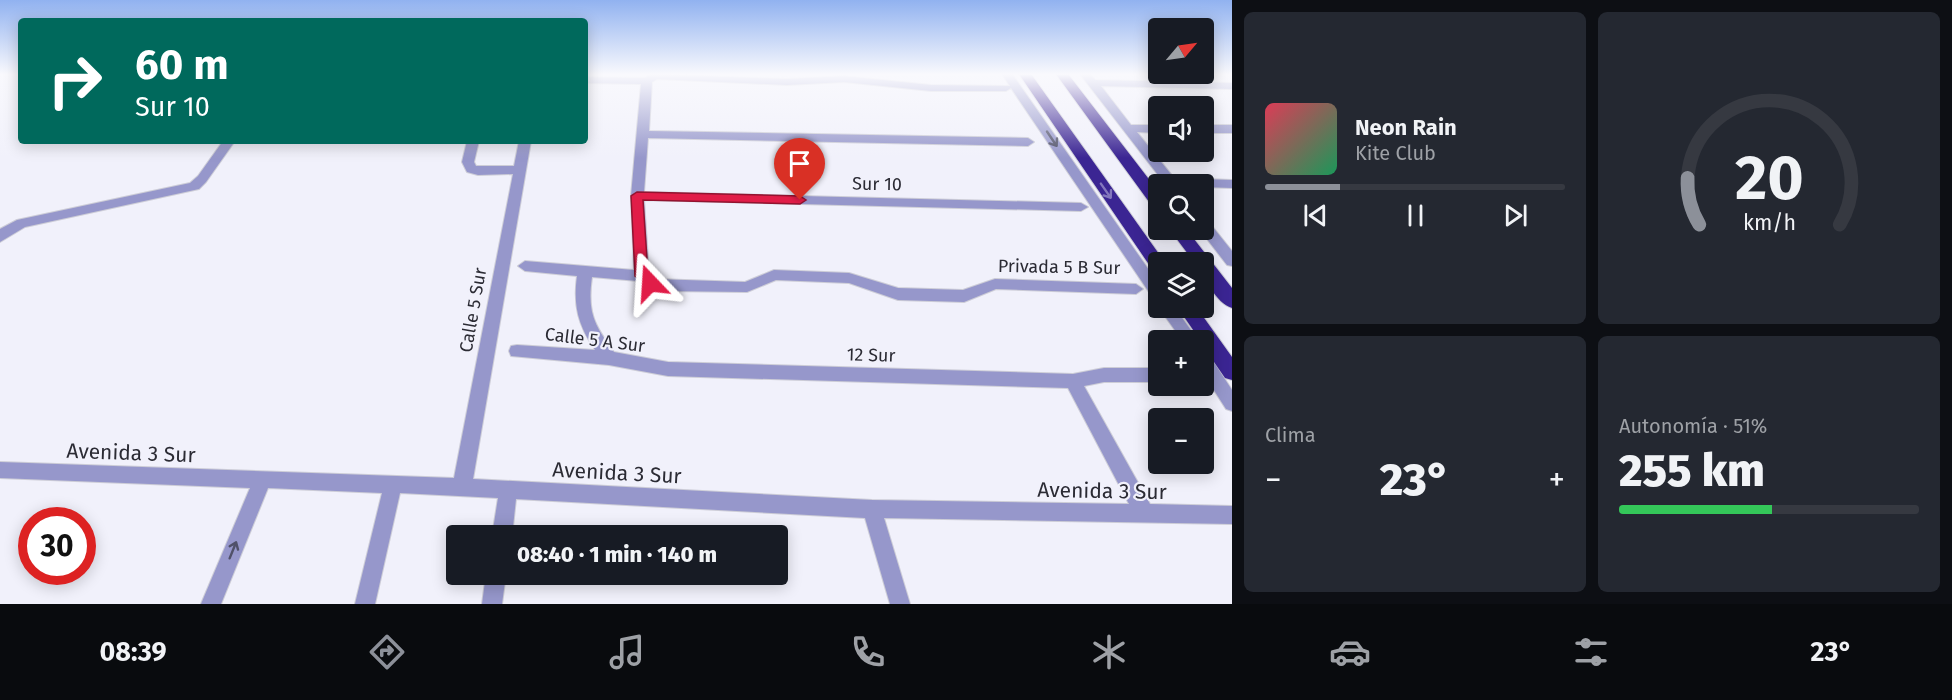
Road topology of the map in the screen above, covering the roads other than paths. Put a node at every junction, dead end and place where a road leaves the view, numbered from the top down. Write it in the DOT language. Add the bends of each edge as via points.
graph roads {
  1 [pos="647,102"];
  2 [pos="1026,102"];
  3 [pos="1045,102"];
  4 [pos="1083,102"];
  5 [pos="1108,102"];
  6 [pos="1128,128"];
  7 [pos="1148,129"];
  8 [pos="1214,129"];
  9 [pos="1232,129"];
  10 [pos="641,134"];
  11 [pos="1028,142"];
  12 [pos="227,144"];
  13 [pos="472,144"];
  14 [pos="524,144"];
  15 [pos="520,170"];
  16 [pos="1164,174"];
  17 [pos="1214,184"];
  18 [pos="1232,184"];
  19 [pos="1148,189"];
  20 [pos="637,196"];
  21 [pos="1081,207"];
  22 [pos="0,237"];
  23 [pos="1214,238"];
  24 [pos="1186,240"];
  25 [pos="1149,252"];
  26 [pos="1195,252"];
  27 [pos="1232,261"];
  28 [pos="525,266"];
  29 [pos="585,272"];
  30 [pos="642,276"];
  31 [pos="1214,277"];
  32 [pos="1148,279"];
  33 [pos="1136,289"];
  34 [pos="1232,301"];
  35 [pos="1194,318"];
  36 [pos="517,351"];
  37 [pos="609,358"];
  38 [pos="669,369"];
  39 [pos="1232,372"];
  40 [pos="1148,375"];
  41 [pos="1214,377"];
  42 [pos="1073,381"];
  43 [pos="1232,404"];
  44 [pos="0,470"];
  45 [pos="262,481"];
  46 [pos="393,484"];
  47 [pos="462,487"];
  48 [pos="508,489"];
  49 [pos="873,509"];
  50 [pos="1145,515"];
  51 [pos="1232,515"];
  52 [pos="503,525"];
  53 [pos="495,585"];
  54 [pos="211,604"];
  55 [pos="365,604"];
  56 [pos="492,604"];
  57 [pos="900,604"];
  1 -- 10 [label="street"];
  2 -- 32 [label="street, one-way"];
  3 -- 25 [label="highway, one-way"];
  4 -- 19 [label="highway"];
  5 -- 6 [label="street"];
  6 -- 7 [label="street"];
  6 -- 16 [label="street"];
  8 -- 9 [label="street"];
  10 -- 11 [label="street"];
  10 -- 20 [label="street"];
  12 -- 22 [label="street" via="194,186 22,223"];
  13 -- 15 [label="street" via="468,162 471,169"];
  14 -- 15 [label="street, Calle 5 Sur"];
  15 -- 47 [label="street, Calle 5 Sur"];
  17 -- 18 [label="street"];
  20 -- 21 [label="street, Sur 10"];
  20 -- 30 [label="street"];
  23 -- 27 [label="street"];
  24 -- 26 [label="highway"];
  28 -- 29 [label="street, Privada 5 B Sur"];
  29 -- 30 [label="street, Privada 5 B Sur"];
  29 -- 37 [label="street" via="580,302 583,317"];
  30 -- 33 [label="street, Privada 5 B Sur" via="662,286 747,287 774,275 849,278 898,294 964,296 995,284"];
  31 -- 34 [label="highway"];
  35 -- 39 [label="highway"];
  36 -- 37 [label="street, Calle 5 A Sur"];
  37 -- 38 [label="street, Calle 5 A Sur"];
  38 -- 42 [label="street, 12 Sur"];
  40 -- 42 [label="street, 12 Sur" via="1104,375"];
  41 -- 43 [label="street"];
  42 -- 50 [label="street"];
  44 -- 45 [label="street, Avenida 3 Sur"];
  45 -- 46 [label="street, Avenida 3 Sur"];
  54 -- 45 [label="street, one-way"];
  46 -- 47 [label="street, Avenida 3 Sur"];
  46 -- 55 [label="street"];
  47 -- 48 [label="street, Avenida 3 Sur"];
  48 -- 49 [label="street, Avenida 3 Sur"];
  48 -- 52 [label="street"];
  49 -- 50 [label="street, Avenida 3 Sur"];
  49 -- 57 [label="street"];
  50 -- 51 [label="street, Avenida 3 Sur"];
  53 -- 56 [label="street"];
}
